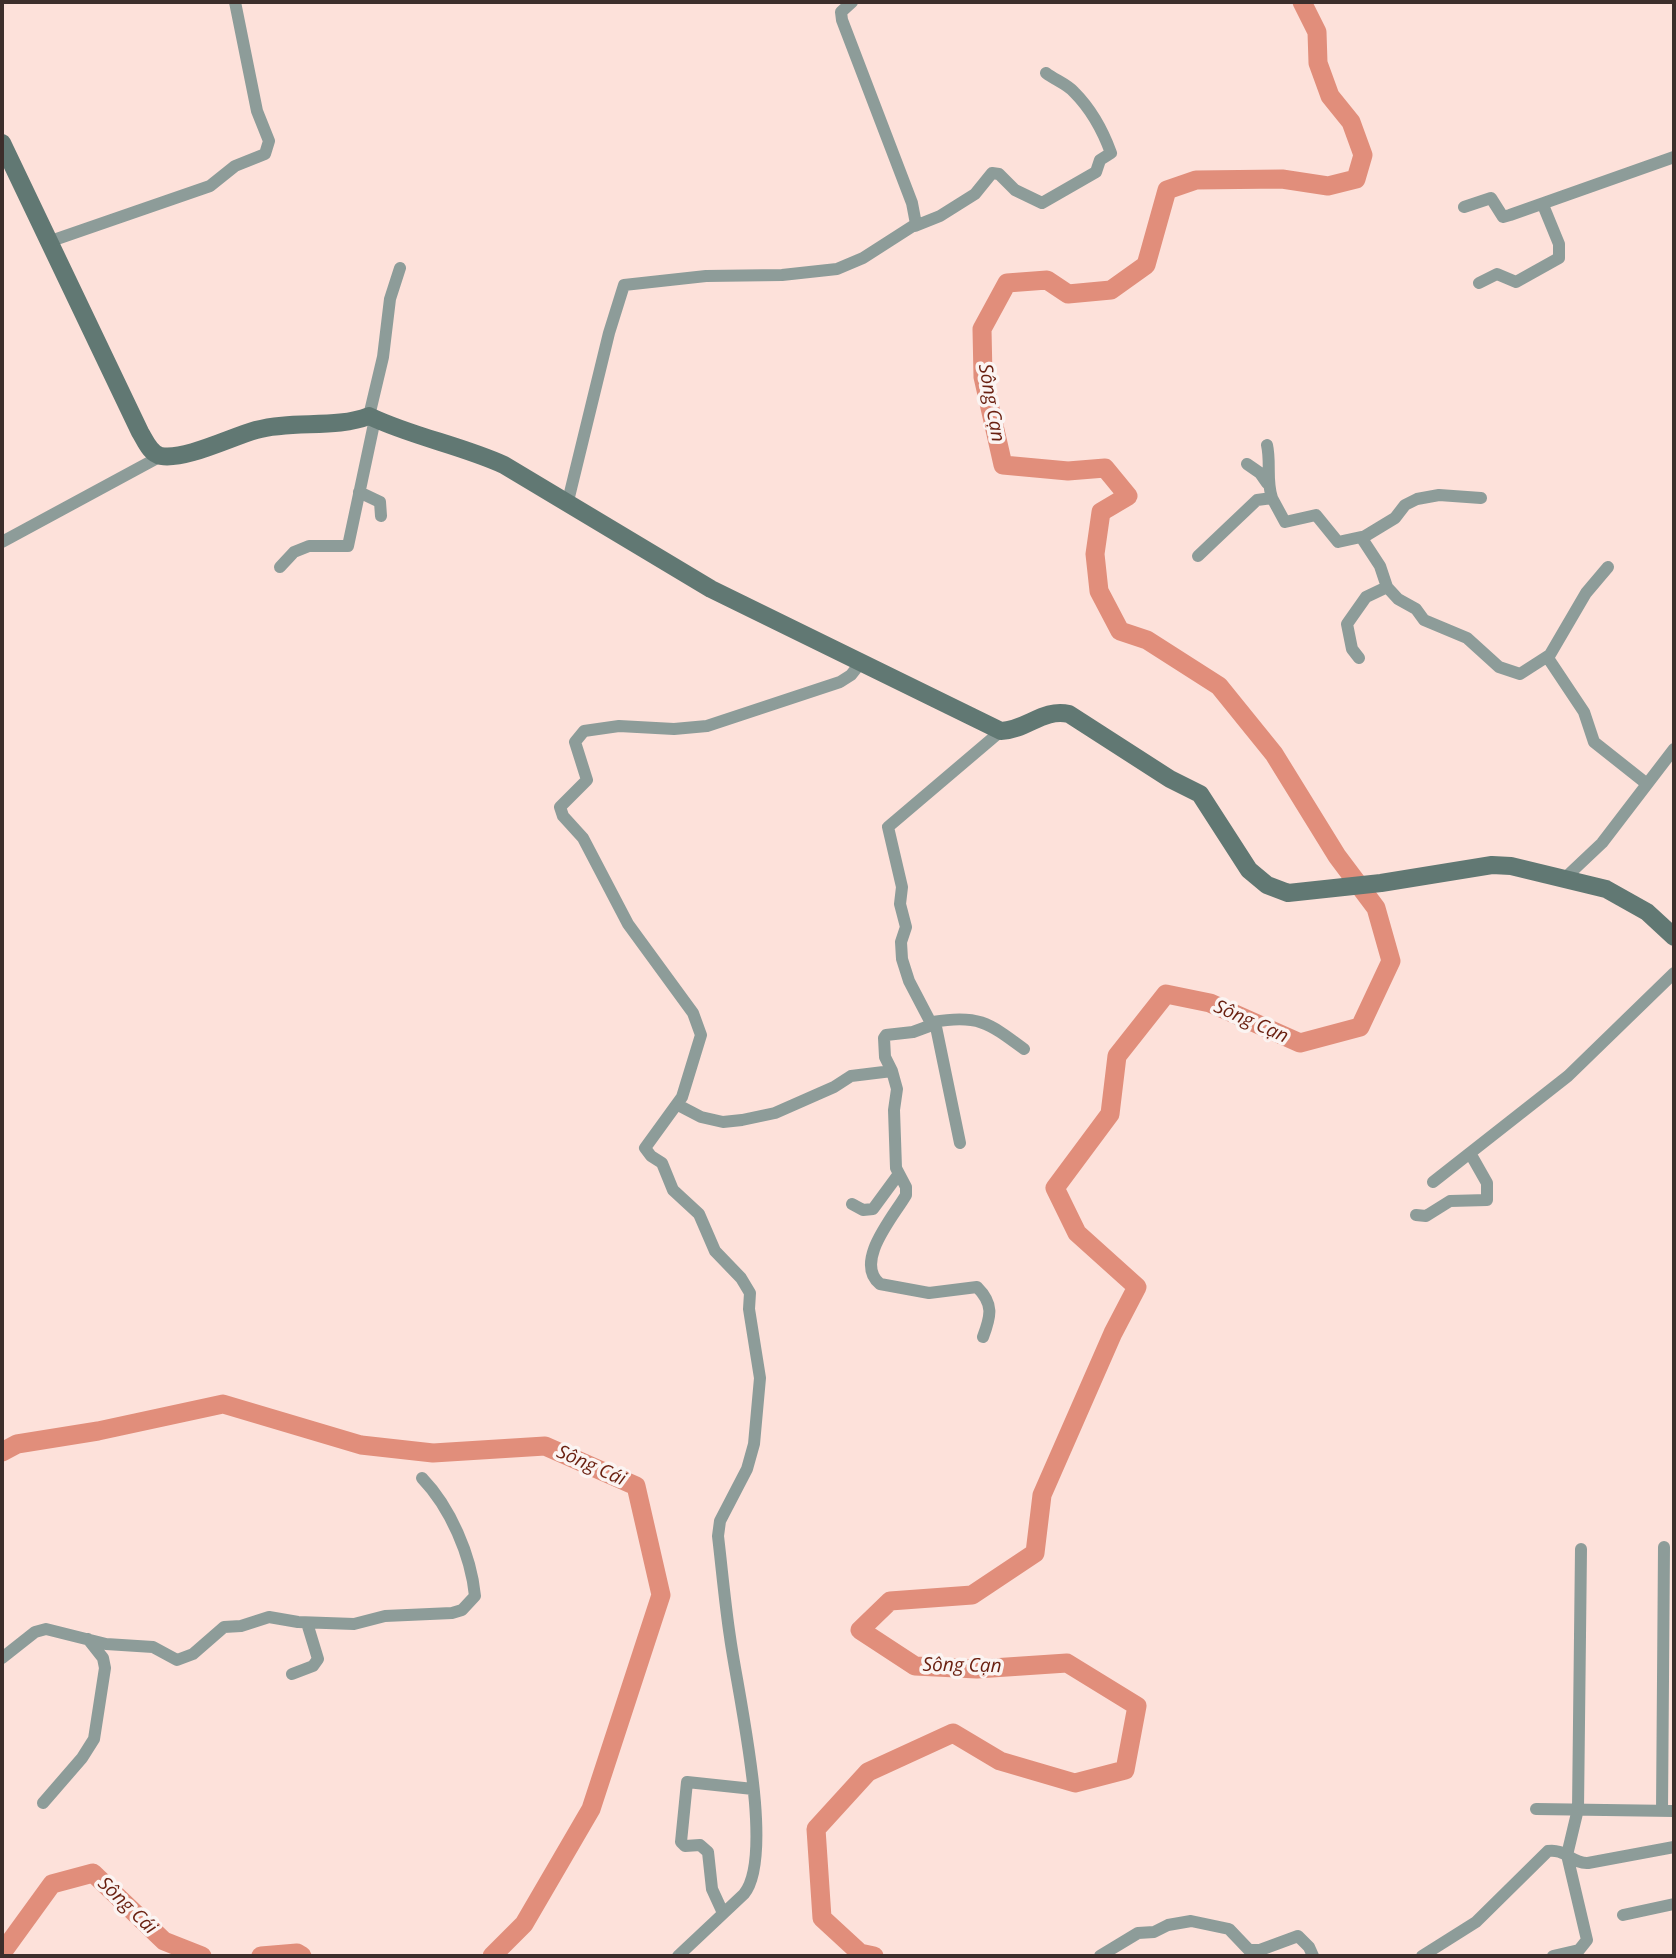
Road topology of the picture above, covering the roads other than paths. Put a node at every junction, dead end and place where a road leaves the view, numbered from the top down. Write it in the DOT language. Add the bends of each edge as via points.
graph roads {
  1 [pos="235,2"];
  2 [pos="852,2"];
  3 [pos="1046,73"];
  4 [pos="2,143"];
  5 [pos="1674,157"];
  6 [pos="1543,205"];
  7 [pos="1464,207"];
  8 [pos="915,226"];
  9 [pos="48,243"];
  10 [pos="400,268"];
  11 [pos="1479,283"];
  12 [pos="372,417"];
  13 [pos="1267,445"];
  14 [pos="161,456"];
  15 [pos="1247,464"];
  16 [pos="1267,483"];
  17 [pos="359,492"];
  18 [pos="1272,498"];
  19 [pos="1481,498"];
  20 [pos="568,501"];
  21 [pos="381,516"];
  22 [pos="1362,538"];
  23 [pos="2,542"];
  24 [pos="1198,556"];
  25 [pos="280,567"];
  26 [pos="1608,567"];
  27 [pos="1387,587"];
  28 [pos="1548,656"];
  29 [pos="1359,659"];
  30 [pos="862,661"];
  31 [pos="1001,731"];
  32 [pos="1674,749"];
  33 [pos="1647,784"];
  34 [pos="1566,877"];
  35 [pos="1674,937"];
  36 [pos="1674,973"];
  37 [pos="934,1022"];
  38 [pos="1024,1049"];
  39 [pos="892,1071"];
  40 [pos="678,1105"];
  41 [pos="960,1143"];
  42 [pos="1470,1153"];
  43 [pos="898,1175"];
  44 [pos="1433,1182"];
  45 [pos="852,1204"];
  46 [pos="1416,1215"];
  47 [pos="983,1337"];
  48 [pos="422,1478"];
  49 [pos="1664,1547"];
  50 [pos="1581,1549"];
  51 [pos="307,1623"];
  52 [pos="88,1639"];
  53 [pos="2,1658"];
  54 [pos="292,1674"];
  55 [pos="753,1789"];
  56 [pos="43,1803"];
  57 [pos="1535,1809"];
  58 [pos="1578,1810"];
  59 [pos="1668,1811"];
  60 [pos="1674,1847"];
  61 [pos="1567,1855"];
  62 [pos="1674,1904"];
  63 [pos="723,1913"];
  64 [pos="1623,1915"];
  65 [pos="678,1956"];
  66 [pos="1100,1956"];
  67 [pos="1313,1956"];
  68 [pos="1422,1956"];
  69 [pos="1552,1956"];
  1 -- 9 [label="street" via="257,111 269,141 265,153 235,166 210,186"];
  2 -- 8 [label="street" via="841,12 842,20 916,213"];
  3 -- 8 [label="street" via="1073,90 1101,126 1111,153 1100,160 1097,172 1042,203 992,173 975,194"];
  4 -- 9 [label="street"];
  5 -- 6 [label="street"];
  6 -- 7 [label="street" via="1503,217 1491,198"];
  6 -- 11 [label="street" via="1559,244 1559,258 1516,282 1497,274"];
  8 -- 20 [label="street" via="837,269 624,285"];
  9 -- 14 [label="street" via="140,432"];
  10 -- 12 [label="street" via="390,299"];
  12 -- 14 [label="street" via="281,425"];
  12 -- 17 [label="street"];
  12 -- 20 [label="street" via="419,438 482,455"];
  13 -- 16 [label="street"];
  14 -- 23 [label="street"];
  15 -- 16 [label="street"];
  16 -- 18 [label="street"];
  17 -- 21 [label="street" via="380,502"];
  17 -- 25 [label="street" via="348,547 309,546 294,552"];
  18 -- 22 [label="street" via="1285,522 1316,515 1338,542"];
  18 -- 24 [label="street" via="1257,500"];
  19 -- 22 [label="street" via="1451,494 1417,499"];
  20 -- 30 [label="street" via="711,589"];
  22 -- 27 [label="street"];
  26 -- 28 [label="street" via="1586,593"];
  27 -- 28 [label="street" via="1424,620 1468,638 1510,673 1520,674"];
  27 -- 29 [label="street" via="1366,597 1347,624"];
  28 -- 33 [label="street" via="1584,712 1594,742"];
  30 -- 31 [label="street"];
  30 -- 40 [label="street" via="840,682 707,726 619,726 584,731 576,737 587,780 561,803 560,813 583,838 628,924 693,1013 701,1035"];
  31 -- 34 [label="street" via="1056,711 1069,713 1200,794 1250,870 1267,885 1288,892 1492,865"];
  31 -- 37 [label="street" via="888,827 902,887 900,904 906,927 902,959 909,981"];
  32 -- 33 [label="street"];
  33 -- 34 [label="street" via="1602,843"];
  34 -- 35 [label="street" via="1632,901"];
  36 -- 42 [label="street" via="1567,1076"];
  37 -- 38 [label="street" via="974,1018"];
  37 -- 39 [label="street" via="924,1029 884,1038 885,1057"];
  37 -- 41 [label="street"];
  39 -- 40 [label="street" via="852,1076 775,1113 742,1120 723,1122"];
  39 -- 43 [label="street" via="897,1089"];
  40 -- 55 [label="street" via="645,1148 662,1163 673,1190 699,1214 721,1260 747,1285 758,1349 754,1444 747,1469 720,1521 718,1536"];
  42 -- 44 [label="street"];
  42 -- 46 [label="street" via="1487,1183 1487,1200 1450,1201 1426,1216"];
  43 -- 45 [label="street" via="873,1209"];
  43 -- 47 [label="street" via="905,1195 877,1243 871,1264 874,1278 880,1284 929,1293 977,1287 990,1306"];
  48 -- 51 [label="street" via="448,1513 465,1553 474,1598 462,1610 444,1615 385,1616 354,1624"];
  49 -- 59 [label="street"];
  50 -- 58 [label="street"];
  51 -- 52 [label="street" via="275,1616 224,1627 193,1654 177,1660 153,1647"];
  51 -- 54 [label="street" via="318,1659 313,1666"];
  52 -- 53 [label="street" via="46,1629 34,1632"];
  52 -- 56 [label="street" via="105,1668 94,1739"];
  55 -- 63 [label="street" via="755,1869 750,1886"];
  55 -- 63 [label="street" via="687,1782 681,1842 700,1845 708,1852 712,1889"];
  57 -- 58 [label="street"];
  58 -- 59 [label="street"];
  58 -- 61 [label="street"];
  60 -- 61 [label="street" via="1588,1863"];
  61 -- 68 [label="street" via="1554,1850 1543,1855 1476,1922"];
  61 -- 69 [label="street" via="1587,1940 1579,1950"];
  62 -- 64 [label="street"];
  63 -- 65 [label="street"];
  66 -- 67 [label="street" via="1138,1933 1191,1921 1229,1929 1249,1950 1298,1936"];
}
